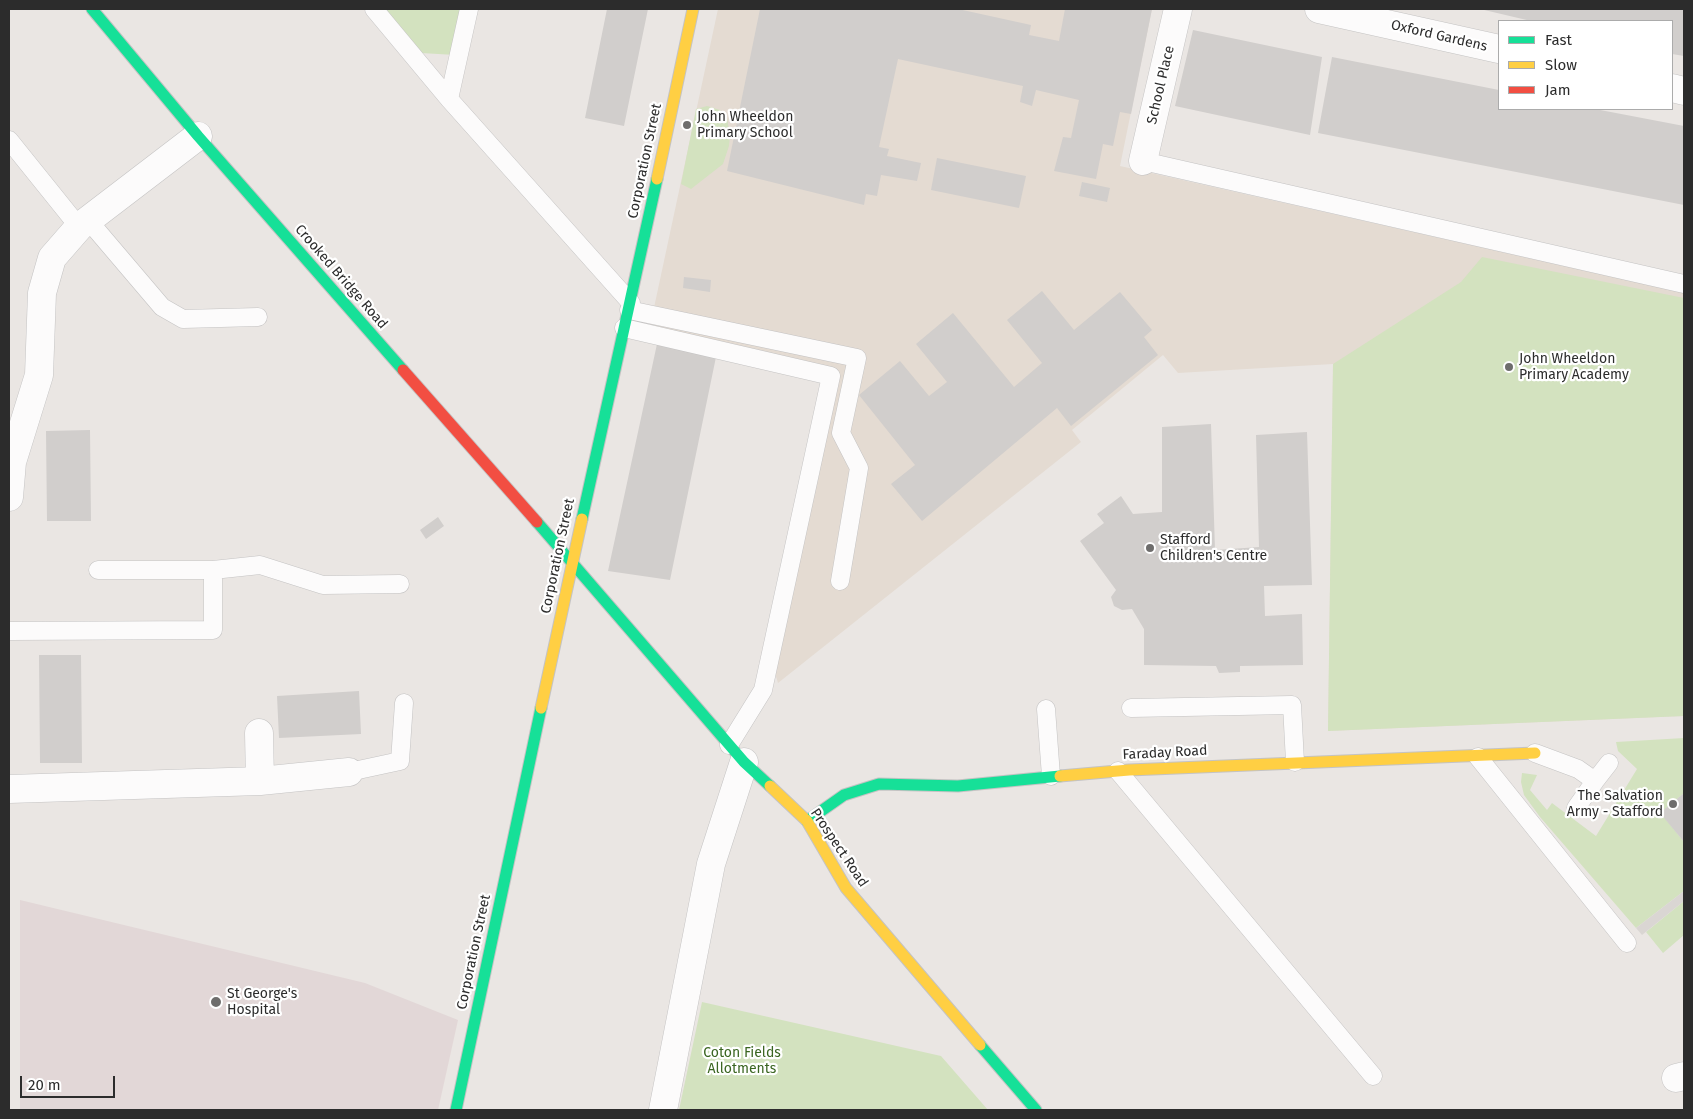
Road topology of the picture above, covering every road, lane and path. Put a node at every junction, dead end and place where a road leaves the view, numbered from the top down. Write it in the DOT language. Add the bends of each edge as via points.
graph roads {
  1 [pos="92,9"];
  2 [pos="374,9"];
  3 [pos="469,9"];
  4 [pos="693,9"];
  5 [pos="1178,9"];
  6 [pos="1319,9"];
  7 [pos="1498,49"];
  8 [pos="449,99"];
  9 [pos="198,136"];
  10 [pos="9,140"];
  11 [pos="1143,161"];
  12 [pos="84,224"];
  13 [pos="1684,284"];
  14 [pos="630,307"];
  15 [pos="258,317"];
  16 [pos="624,328"];
  17 [pos="9,497"];
  18 [pos="572,562"];
  19 [pos="98,570"];
  20 [pos="212,570"];
  21 [pos="840,581"];
  22 [pos="400,584"];
  23 [pos="9,631"];
  24 [pos="404,703"];
  25 [pos="1131,708"];
  26 [pos="1046,709"];
  27 [pos="259,733"];
  28 [pos="1535,753"];
  29 [pos="736,754"];
  30 [pos="1478,757"];
  31 [pos="1295,762"];
  32 [pos="1609,763"];
  33 [pos="1118,771"];
  34 [pos="349,772"];
  35 [pos="1051,776"];
  36 [pos="1595,781"];
  37 [pos="260,782"];
  38 [pos="9,789"];
  39 [pos="1576,808"];
  40 [pos="807,821"];
  41 [pos="1627,943"];
  42 [pos="1373,1076"];
  43 [pos="456,1110"];
  44 [pos="663,1110"];
  45 [pos="1036,1110"];
  1 -- 9 [label="street, Crooked Bridge Road"];
  2 -- 8 [label="lane"];
  3 -- 8 [label="lane"];
  4 -- 14 [label="street, Corporation Street"];
  5 -- 11 [label="street, School Place"];
  6 -- 7 [label="street, Oxford Gardens"];
  8 -- 14 [label="lane"];
  9 -- 12 [label="street"];
  9 -- 18 [label="street, Crooked Bridge Road"];
  10 -- 12 [label="lane"];
  11 -- 13 [label="lane"];
  12 -- 15 [label="lane" via="162,307 183,319"];
  12 -- 17 [label="street" via="52,258 42,293 39,375 12,462"];
  14 -- 16 [label="street, Corporation Street"];
  14 -- 21 [label="lane" via="857,358 841,433 859,468"];
  16 -- 18 [label="street, Corporation Street"];
  16 -- 29 [label="lane" via="831,376 764,690"];
  18 -- 29 [label="street, Prospect Road"];
  18 -- 43 [label="street, Corporation Street"];
  19 -- 20 [label="lane"];
  20 -- 22 [label="lane" via="260,565 322,585"];
  20 -- 23 [label="lane" via="213,630"];
  24 -- 34 [label="lane" via="400,761"];
  25 -- 31 [label="lane" via="1292,705"];
  26 -- 35 [label="lane"];
  27 -- 37 [label="street"];
  28 -- 30 [label="street, Faraday Road"];
  28 -- 36 [label="lane" via="1578,769"];
  29 -- 40 [label="street, Prospect Road"];
  29 -- 44 [label="street"];
  30 -- 31 [label="street, Faraday Road"];
  30 -- 41 [label="lane"];
  31 -- 33 [label="street, Faraday Road"];
  32 -- 36 [label="lane"];
  33 -- 35 [label="street, Faraday Road"];
  33 -- 42 [label="lane"];
  34 -- 37 [label="street"];
  35 -- 40 [label="street, Faraday Road" via="958,786 879,784 844,795"];
  36 -- 39 [label="lane"];
  37 -- 38 [label="street"];
  40 -- 45 [label="street, Prospect Road" via="846,888"];
}
